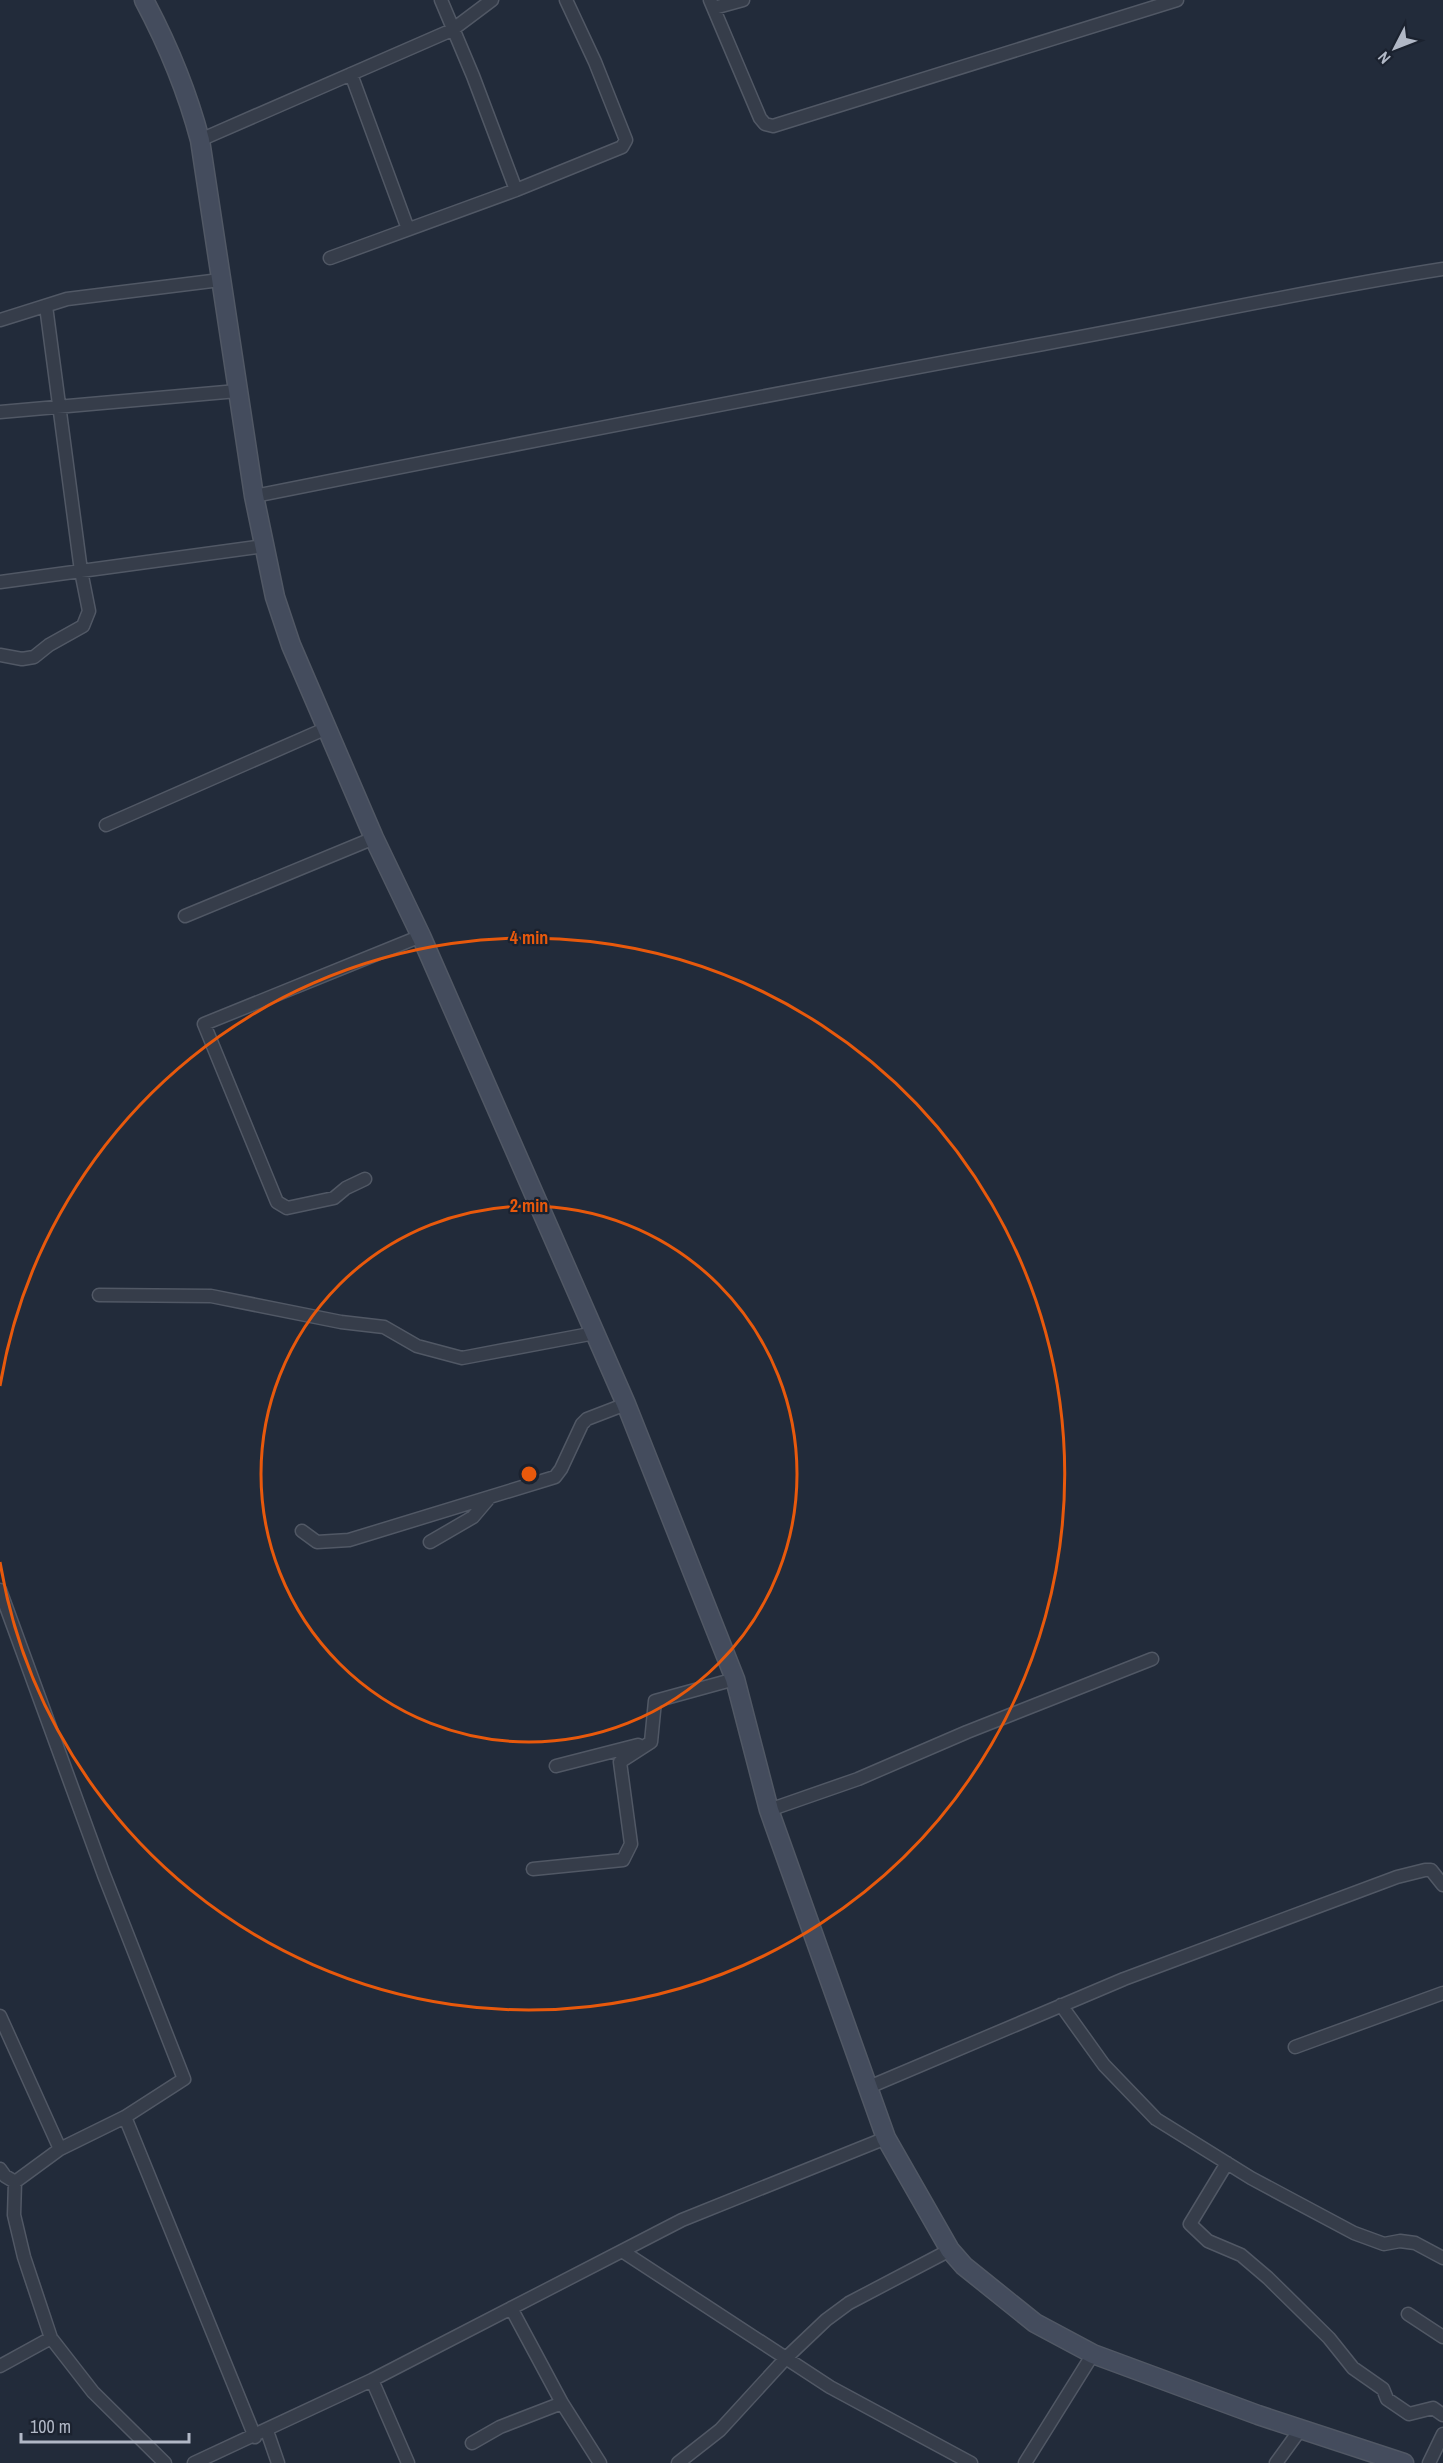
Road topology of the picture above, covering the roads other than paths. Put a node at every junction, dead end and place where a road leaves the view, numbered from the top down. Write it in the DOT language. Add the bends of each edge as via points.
graph roads {
  1 [pos="144,0"];
  2 [pos="441,0"];
  3 [pos="492,0"];
  4 [pos="566,0"];
  5 [pos="743,0"];
  6 [pos="1177,0"];
  7 [pos="712,4"];
  8 [pos="1138,6"];
  9 [pos="452,30"];
  10 [pos="351,74"];
  11 [pos="200,140"];
  12 [pos="516,190"];
  13 [pos="408,230"];
  14 [pos="330,258"];
  15 [pos="1443,269"];
  16 [pos="220,280"];
  17 [pos="46,306"];
  18 [pos="0,320"];
  19 [pos="237,391"];
  20 [pos="61,405"];
  21 [pos="0,412"];
  22 [pos="254,496"];
  23 [pos="264,546"];
  24 [pos="81,571"];
  25 [pos="0,582"];
  26 [pos="0,655"];
  27 [pos="327,728"];
  28 [pos="106,825"];
  29 [pos="374,838"];
  30 [pos="185,916"];
  31 [pos="421,936"];
  32 [pos="365,1179"];
  33 [pos="99,1295"];
  34 [pos="595,1333"];
  35 [pos="626,1404"];
  36 [pos="490,1497"];
  37 [pos="302,1531"];
  38 [pos="430,1542"];
  39 [pos="0,1590"];
  40 [pos="1152,1659"];
  41 [pos="735,1679"];
  42 [pos="651,1742"];
  43 [pos="556,1766"];
  44 [pos="769,1810"];
  45 [pos="533,1869"];
  46 [pos="1443,1885"];
  47 [pos="1443,1993"];
  48 [pos="1061,2005"];
  49 [pos="0,2016"];
  50 [pos="1295,2047"];
  51 [pos="869,2086"];
  52 [pos="125,2117"];
  53 [pos="886,2138"];
  54 [pos="60,2149"];
  55 [pos="1227,2163"];
  56 [pos="0,2169"];
  57 [pos="15,2182"];
  58 [pos="950,2250"];
  59 [pos="622,2251"];
  60 [pos="1443,2258"];
  61 [pos="511,2308"];
  62 [pos="1408,2314"];
  63 [pos="1443,2337"];
  64 [pos="51,2338"];
  65 [pos="1093,2354"];
  66 [pos="786,2358"];
  67 [pos="0,2366"];
  68 [pos="372,2380"];
  69 [pos="562,2403"];
  70 [pos="1443,2415"];
  71 [pos="1300,2430"];
  72 [pos="267,2431"];
  73 [pos="1443,2434"];
  74 [pos="255,2437"];
  75 [pos="472,2443"];
  76 [pos="165,2463"];
  77 [pos="194,2463"];
  78 [pos="278,2463"];
  79 [pos="408,2463"];
  80 [pos="600,2463"];
  81 [pos="678,2463"];
  82 [pos="971,2463"];
  83 [pos="1025,2463"];
  84 [pos="1276,2463"];
  85 [pos="1404,2463"];
  86 [pos="1429,2463"];
  1 -- 11 [label="main road" via="188,95"];
  2 -- 9 [label="street"];
  3 -- 9 [label="street"];
  4 -- 12 [label="street" via="626,140 622,147"];
  5 -- 7 [label="street"];
  6 -- 8 [label="street"];
  7 -- 8 [label="street" via="760,118 773,126"];
  9 -- 10 [label="street"];
  9 -- 12 [label="street"];
  10 -- 11 [label="street"];
  10 -- 13 [label="street"];
  11 -- 16 [label="main road"];
  12 -- 13 [label="street"];
  13 -- 14 [label="street"];
  15 -- 22 [label="street" via="1248,302"];
  16 -- 17 [label="street" via="67,299"];
  16 -- 19 [label="main road"];
  17 -- 18 [label="street"];
  17 -- 20 [label="street"];
  19 -- 20 [label="street"];
  19 -- 22 [label="main road"];
  20 -- 21 [label="street"];
  20 -- 24 [label="street"];
  22 -- 23 [label="main road"];
  23 -- 24 [label="street"];
  23 -- 27 [label="main road" via="291,645"];
  24 -- 25 [label="street"];
  24 -- 26 [label="street" via="89,611 83,626 34,657"];
  27 -- 28 [label="street"];
  27 -- 29 [label="main road"];
  29 -- 30 [label="street"];
  29 -- 31 [label="main road"];
  31 -- 32 [label="street" via="204,1024 282,1207 334,1198"];
  31 -- 34 [label="main road"];
  33 -- 34 [label="street" via="211,1296 384,1327 417,1346 462,1358"];
  34 -- 35 [label="main road"];
  35 -- 36 [label="street" via="582,1424 555,1477"];
  35 -- 41 [label="main road"];
  36 -- 37 [label="street" via="349,1540 317,1542"];
  36 -- 38 [label="street" via="473,1517"];
  39 -- 52 [label="street" via="104,1875 184,2079"];
  40 -- 44 [label="street" via="858,1779"];
  41 -- 42 [label="street" via="655,1701"];
  41 -- 44 [label="main road"];
  42 -- 43 [label="street"];
  42 -- 45 [label="street" via="620,1762 631,1844 623,1860"];
  44 -- 51 [label="main road"];
  46 -- 48 [label="street" via="1431,1870 1396,1877"];
  47 -- 50 [label="street"];
  48 -- 51 [label="street"];
  48 -- 55 [label="street" via="1104,2066 1156,2119"];
  49 -- 54 [label="street"];
  51 -- 53 [label="main road"];
  52 -- 54 [label="street"];
  52 -- 74 [label="street"];
  53 -- 58 [label="main road"];
  53 -- 59 [label="street" via="682,2220"];
  54 -- 57 [label="street"];
  55 -- 60 [label="street" via="1354,2233 1384,2244 1415,2242"];
  55 -- 70 [label="street" via="1190,2224 1208,2241 1241,2255 1268,2278 1329,2338 1353,2368 1383,2389 1387,2399 1409,2414 1433,2408"];
  56 -- 57 [label="street"];
  57 -- 64 [label="street" via="15,2215 24,2257"];
  58 -- 65 [label="main road" via="964,2266 1035,2323"];
  58 -- 66 [label="street" via="849,2303"];
  59 -- 61 [label="street"];
  59 -- 66 [label="street"];
  61 -- 68 [label="street"];
  61 -- 69 [label="street"];
  62 -- 63 [label="street"];
  64 -- 67 [label="street"];
  64 -- 76 [label="street" via="93,2392"];
  65 -- 71 [label="main road"];
  65 -- 83 [label="street"];
  66 -- 81 [label="street" via="720,2430"];
  66 -- 82 [label="street" via="830,2387"];
  68 -- 72 [label="street"];
  68 -- 79 [label="street"];
  69 -- 75 [label="street" via="500,2427"];
  69 -- 80 [label="street"];
  71 -- 84 [label="street"];
  71 -- 85 [label="main road"];
  72 -- 74 [label="street"];
  72 -- 78 [label="street"];
  73 -- 86 [label="street"];
  74 -- 77 [label="street"];
}
